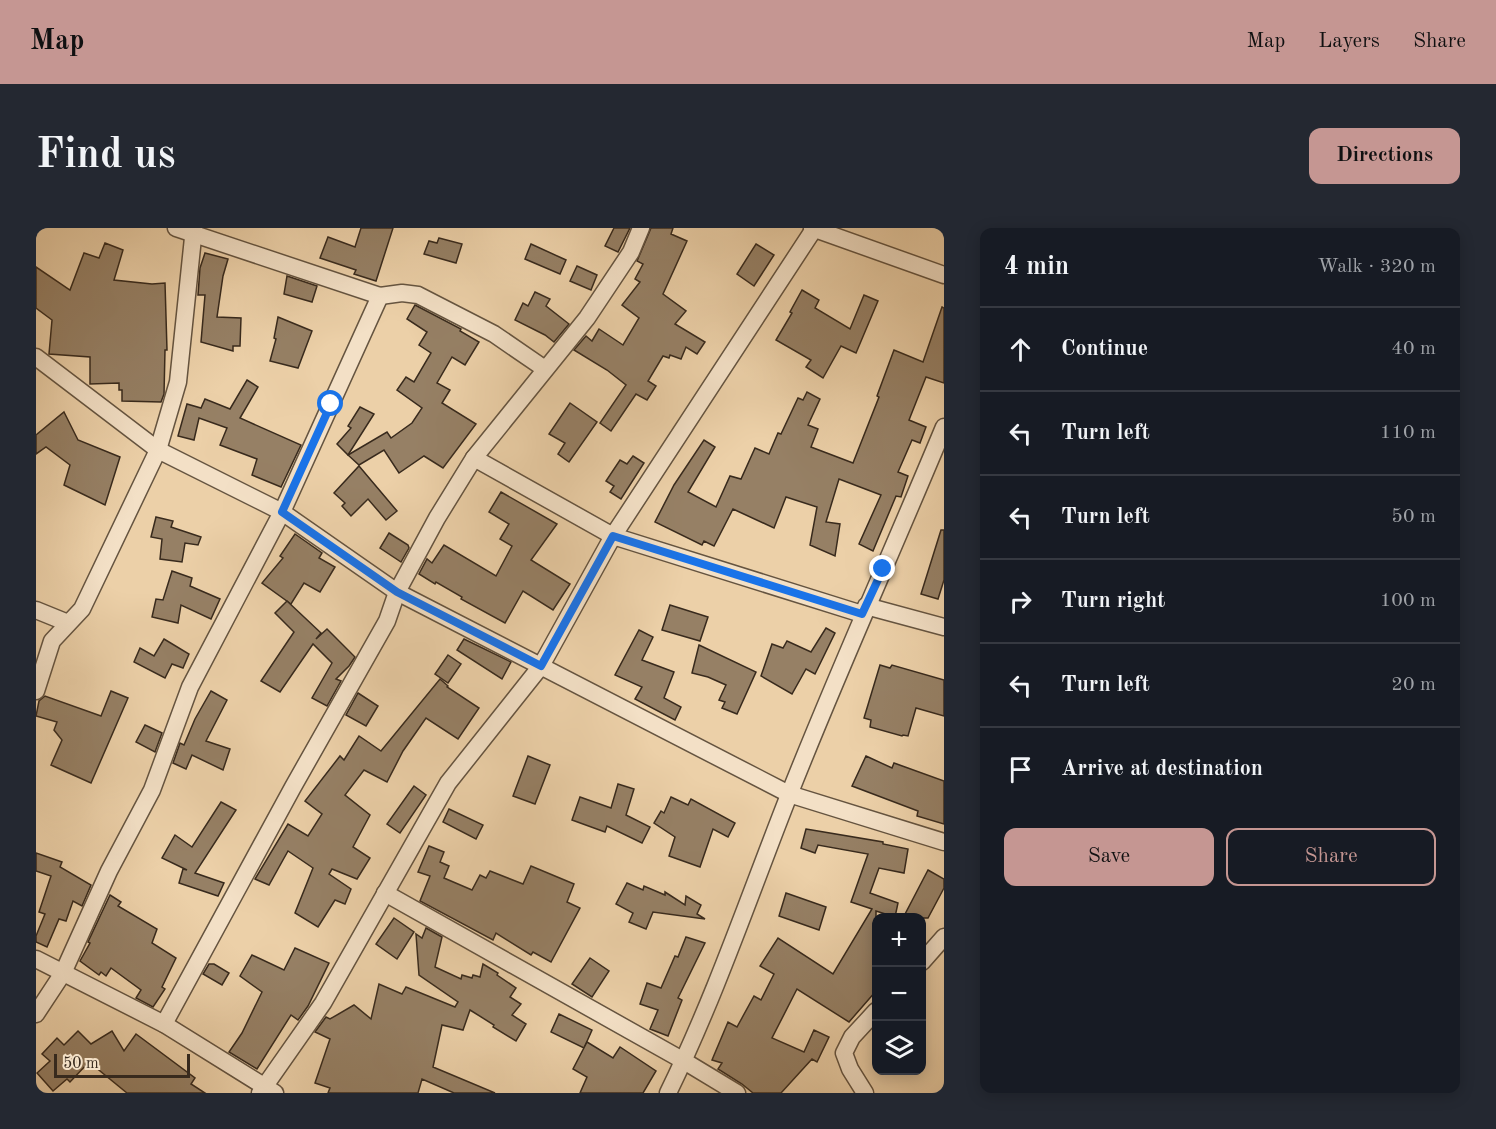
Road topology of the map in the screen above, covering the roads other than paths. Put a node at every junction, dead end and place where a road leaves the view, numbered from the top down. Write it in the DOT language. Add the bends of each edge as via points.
graph roads {
  1 [pos="641,228"];
  2 [pos="813,229"];
  3 [pos="187,230"];
  4 [pos="944,275"];
  5 [pos="380,296"];
  6 [pos="36,357"];
  7 [pos="545,369"];
  8 [pos="944,427"];
  9 [pos="158,450"];
  10 [pos="474,458"];
  11 [pos="282,512"];
  12 [pos="613,536"];
  13 [pos="397,592"];
  14 [pos="36,610"];
  15 [pos="864,610"];
  16 [pos="68,623"];
  17 [pos="944,627"];
  18 [pos="541,666"];
  19 [pos="36,691"];
  20 [pos="789,794"];
  21 [pos="944,842"];
  22 [pos="385,893"];
  23 [pos="944,937"];
  24 [pos="926,957"];
  25 [pos="36,959"];
  26 [pos="63,974"];
  27 [pos="36,1014"];
  28 [pos="872,1015"];
  29 [pos="164,1024"];
  30 [pos="684,1061"];
  31 [pos="267,1091"];
  32 [pos="668,1093"];
  33 [pos="737,1093"];
  34 [pos="865,1093"];
  1 -- 7 [label="street" via="631,252 587,318"];
  2 -- 4 [label="street"];
  2 -- 12 [label="street"];
  3 -- 5 [label="street"];
  3 -- 9 [label="street" via="178,382"];
  5 -- 7 [label="street" via="418,295 494,333"];
  5 -- 11 [label="street"];
  6 -- 9 [label="street"];
  7 -- 10 [label="street"];
  8 -- 15 [label="street"];
  9 -- 11 [label="street"];
  9 -- 16 [label="street" via="82,609"];
  10 -- 12 [label="street"];
  10 -- 13 [label="street"];
  11 -- 13 [label="street"];
  11 -- 26 [label="street" via="190,687 152,790"];
  12 -- 15 [label="street"];
  12 -- 18 [label="street"];
  13 -- 18 [label="street"];
  13 -- 29 [label="street" via="387,621"];
  14 -- 16 [label="street"];
  15 -- 17 [label="street"];
  15 -- 20 [label="street"];
  16 -- 19 [label="street" via="52,640"];
  18 -- 20 [label="street"];
  18 -- 22 [label="street" via="448,783"];
  20 -- 21 [label="street"];
  20 -- 30 [label="street"];
  22 -- 30 [label="street"];
  22 -- 31 [label="street" via="323,1003"];
  23 -- 24 [label="street"];
  25 -- 26 [label="street"];
  26 -- 27 [label="street"];
  26 -- 29 [label="street"];
  28 -- 34 [label="street" via="852,1037 844,1053"];
  29 -- 31 [label="street"];
  30 -- 32 [label="street"];
  30 -- 33 [label="street"];
}
